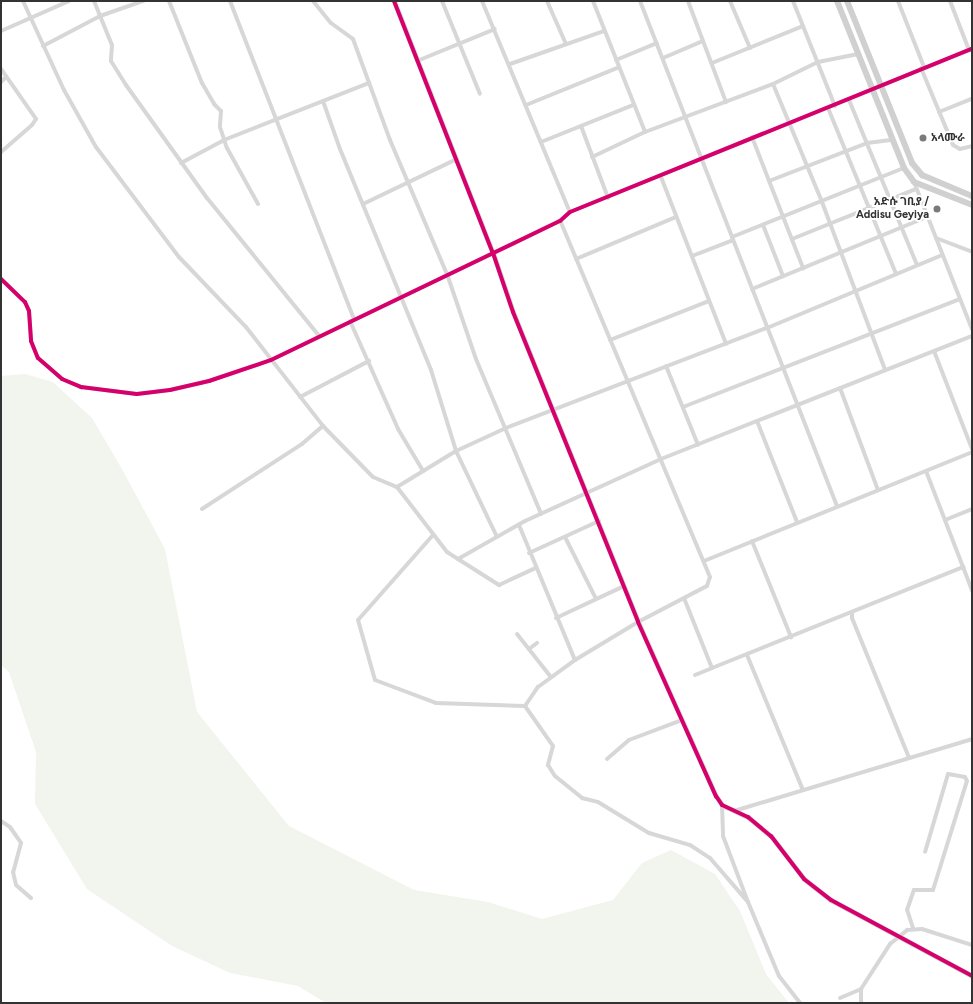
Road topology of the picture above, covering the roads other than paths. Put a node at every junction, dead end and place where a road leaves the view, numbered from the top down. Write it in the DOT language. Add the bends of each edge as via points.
graph roads {
  1 [pos="23,1"];
  2 [pos="69,1"];
  3 [pos="94,1"];
  4 [pos="143,1"];
  5 [pos="169,1"];
  6 [pos="230,1"];
  7 [pos="313,1"];
  8 [pos="394,1"];
  9 [pos="442,1"];
  10 [pos="482,1"];
  11 [pos="547,1"];
  12 [pos="592,1"];
  13 [pos="640,1"];
  14 [pos="688,1"];
  15 [pos="730,1"];
  16 [pos="793,1"];
  17 [pos="837,1"];
  18 [pos="847,1"];
  19 [pos="898,1"];
  20 [pos="950,1"];
  21 [pos="100,16"];
  22 [pos="30,20"];
  23 [pos="803,26"];
  24 [pos="495,29"];
  25 [pos="1,31"];
  26 [pos="604,31"];
  27 [pos="703,41"];
  28 [pos="657,43"];
  29 [pos="459,44"];
  30 [pos="566,44"];
  31 [pos="43,46"];
  32 [pos="750,48"];
  33 [pos="970,49"];
  34 [pos="858,54"];
  35 [pos="662,58"];
  36 [pos="616,60"];
  37 [pos="418,61"];
  38 [pos="818,62"];
  39 [pos="712,63"];
  40 [pos="510,64"];
  41 [pos="617,68"];
  42 [pos="923,68"];
  43 [pos="1,69"];
  44 [pos="6,77"];
  45 [pos="1,82"];
  46 [pos="368,83"];
  47 [pos="773,84"];
  48 [pos="882,85"];
  49 [pos="873,89"];
  50 [pos="480,94"];
  51 [pos="972,99"];
  52 [pos="849,100"];
  53 [pos="324,101"];
  54 [pos="726,102"];
  55 [pos="526,105"];
  56 [pos="633,105"];
  57 [pos="835,106"];
  58 [pos="828,108"];
  59 [pos="939,112"];
  60 [pos="685,118"];
  61 [pos="277,120"];
  62 [pos="789,123"];
  63 [pos="581,126"];
  64 [pos="645,132"];
  65 [pos="752,137"];
  66 [pos="224,140"];
  67 [pos="892,140"];
  68 [pos="541,142"];
  69 [pos="867,143"];
  70 [pos="972,146"];
  71 [pos="847,151"];
  72 [pos="1,152"];
  73 [pos="592,157"];
  74 [pos="702,158"];
  75 [pos="455,160"];
  76 [pos="181,163"];
  77 [pos="807,166"];
  78 [pos="904,168"];
  79 [pos="661,177"];
  80 [pos="881,178"];
  81 [pos="769,181"];
  82 [pos="407,182"];
  83 [pos="914,182"];
  84 [pos="860,186"];
  85 [pos="916,190"];
  86 [pos="972,196"];
  87 [pos="608,198"];
  88 [pos="890,200"];
  89 [pos="822,202"];
  90 [pos="258,204"];
  91 [pos="363,204"];
  92 [pos="972,205"];
  93 [pos="870,209"];
  94 [pos="570,212"];
  95 [pos="783,216"];
  96 [pos="676,217"];
  97 [pos="927,217"];
  98 [pos="560,221"];
  99 [pos="830,224"];
  100 [pos="762,225"];
  101 [pos="901,227"];
  102 [pos="881,236"];
  103 [pos="733,238"];
  104 [pos="936,238"];
  105 [pos="792,239"];
  106 [pos="972,252"];
  107 [pos="493,253"];
  108 [pos="840,253"];
  109 [pos="942,255"];
  110 [pos="692,256"];
  111 [pos="576,259"];
  112 [pos="917,266"];
  113 [pos="803,268"];
  114 [pos="447,274"];
  115 [pos="896,274"];
  116 [pos="783,276"];
  117 [pos="1,279"];
  118 [pos="752,289"];
  119 [pos="855,292"];
  120 [pos="401,296"];
  121 [pos="960,299"];
  122 [pos="709,301"];
  123 [pos="352,320"];
  124 [pos="767,328"];
  125 [pos="972,329"];
  126 [pos="871,332"];
  127 [pos="319,336"];
  128 [pos="972,336"];
  129 [pos="610,340"];
  130 [pos="726,344"];
  131 [pos="934,351"];
  132 [pos="271,360"];
  133 [pos="369,361"];
  134 [pos="666,366"];
  135 [pos="783,367"];
  136 [pos="886,370"];
  137 [pos="627,379"];
  138 [pos="840,388"];
  139 [pos="300,397"];
  140 [pos="798,405"];
  141 [pos="683,407"];
  142 [pos="552,410"];
  143 [pos="757,421"];
  144 [pos="323,426"];
  145 [pos="506,428"];
  146 [pos="698,445"];
  147 [pos="972,450"];
  148 [pos="456,451"];
  149 [pos="661,460"];
  150 [pos="926,470"];
  151 [pos="423,471"];
  152 [pos="397,487"];
  153 [pos="878,490"];
  154 [pos="588,492"];
  155 [pos="837,506"];
  156 [pos="202,509"];
  157 [pos="972,509"];
  158 [pos="541,514"];
  159 [pos="945,520"];
  160 [pos="599,521"];
  161 [pos="797,522"];
  162 [pos="519,525"];
  163 [pos="433,535"];
  164 [pos="497,537"];
  165 [pos="565,537"];
  166 [pos="752,541"];
  167 [pos="529,553"];
  168 [pos="458,559"];
  169 [pos="704,561"];
  170 [pos="963,567"];
  171 [pos="535,568"];
  172 [pos="624,586"];
  173 [pos="972,590"];
  174 [pos="684,598"];
  175 [pos="596,599"];
  176 [pos="852,612"];
  177 [pos="556,618"];
  178 [pos="638,622"];
  179 [pos="517,634"];
  180 [pos="791,637"];
  181 [pos="536,643"];
  182 [pos="529,649"];
  183 [pos="746,654"];
  184 [pos="575,660"];
  185 [pos="712,668"];
  186 [pos="695,675"];
  187 [pos="551,676"];
  188 [pos="525,706"];
  189 [pos="682,720"];
  190 [pos="972,740"];
  191 [pos="909,758"];
  192 [pos="607,759"];
  193 [pos="802,790"];
  194 [pos="722,805"];
  195 [pos="734,811"];
  196 [pos="1,821"];
  197 [pos="925,852"];
  198 [pos="31,898"];
  199 [pos="748,902"];
  200 [pos="913,928"];
  201 [pos="898,936"];
  202 [pos="972,944"];
  203 [pos="972,976"];
  204 [pos="861,989"];
  205 [pos="840,998"];
  206 [pos="800,1003"];
  207 [pos="861,1003"];
  1 -- 22 [label="street"];
  2 -- 22 [label="street"];
  3 -- 21 [label="street"];
  4 -- 21 [label="street"];
  5 -- 66 [label="street" via="202,83 221,111 220,127"];
  6 -- 61 [label="street"];
  7 -- 46 [label="street" via="331,24 353,39"];
  8 -- 37 [label="street"];
  9 -- 29 [label="street"];
  10 -- 24 [label="street"];
  11 -- 30 [label="street"];
  12 -- 26 [label="street"];
  13 -- 28 [label="street"];
  14 -- 27 [label="street"];
  15 -- 32 [label="street"];
  16 -- 23 [label="street"];
  17 -- 34 [label="main road"];
  18 -- 48 [label="main road"];
  19 -- 42 [label="street"];
  20 -- 33 [label="street"];
  21 -- 31 [label="street"];
  21 -- 76 [label="street" via="112,44 113,66"];
  22 -- 25 [label="street"];
  22 -- 31 [label="street"];
  23 -- 32 [label="street"];
  23 -- 38 [label="street"];
  24 -- 29 [label="street"];
  24 -- 40 [label="street"];
  26 -- 30 [label="street"];
  26 -- 36 [label="street"];
  27 -- 35 [label="street"];
  27 -- 39 [label="street"];
  28 -- 35 [label="street"];
  28 -- 36 [label="street"];
  29 -- 37 [label="street"];
  29 -- 50 [label="street"];
  30 -- 40 [label="street"];
  31 -- 132 [label="street" via="96,147 138,205 179,258 246,327"];
  32 -- 39 [label="street"];
  33 -- 42 [label="street"];
  34 -- 38 [label="street"];
  34 -- 49 [label="main road"];
  35 -- 60 [label="street"];
  36 -- 41 [label="street"];
  37 -- 75 [label="street"];
  38 -- 47 [label="street"];
  38 -- 57 [label="street"];
  39 -- 54 [label="street"];
  40 -- 55 [label="street"];
  41 -- 55 [label="street"];
  41 -- 56 [label="street"];
  42 -- 48 [label="street"];
  42 -- 59 [label="street"];
  43 -- 44 [label="street"];
  44 -- 45 [label="street"];
  44 -- 72 [label="street" via="36,119"];
  46 -- 53 [label="street"];
  46 -- 82 [label="street"];
  47 -- 54 [label="street"];
  47 -- 62 [label="street"];
  48 -- 49 [label="street"];
  48 -- 86 [label="main road" via="917,170 934,181"];
  49 -- 52 [label="street"];
  49 -- 67 [label="main road"];
  51 -- 59 [label="street"];
  52 -- 57 [label="street"];
  52 -- 69 [label="street"];
  53 -- 61 [label="street"];
  53 -- 91 [label="street"];
  54 -- 60 [label="street"];
  55 -- 68 [label="street"];
  56 -- 63 [label="street"];
  56 -- 64 [label="street"];
  57 -- 58 [label="street"];
  58 -- 62 [label="street"];
  58 -- 71 [label="street"];
  59 -- 70 [label="street" via="953,145 960,149"];
  60 -- 64 [label="street"];
  60 -- 74 [label="street"];
  61 -- 66 [label="street"];
  61 -- 123 [label="street"];
  62 -- 65 [label="street"];
  62 -- 77 [label="street"];
  63 -- 68 [label="street"];
  63 -- 73 [label="street"];
  64 -- 73 [label="street"];
  65 -- 74 [label="street"];
  65 -- 81 [label="street"];
  66 -- 76 [label="street"];
  66 -- 90 [label="street"];
  67 -- 69 [label="street"];
  67 -- 78 [label="main road"];
  68 -- 94 [label="street"];
  69 -- 71 [label="street"];
  69 -- 80 [label="street"];
  71 -- 77 [label="street"];
  71 -- 84 [label="street"];
  73 -- 87 [label="street"];
  74 -- 79 [label="street"];
  74 -- 103 [label="street"];
  75 -- 82 [label="street"];
  75 -- 107 [label="street"];
  76 -- 127 [label="street"];
  77 -- 81 [label="street"];
  77 -- 89 [label="street"];
  78 -- 80 [label="street"];
  78 -- 83 [label="main road"];
  79 -- 87 [label="street"];
  79 -- 96 [label="street"];
  80 -- 84 [label="street"];
  80 -- 88 [label="street"];
  81 -- 95 [label="street"];
  82 -- 91 [label="street"];
  82 -- 114 [label="street"];
  83 -- 85 [label="street"];
  83 -- 92 [label="main road"];
  84 -- 89 [label="street"];
  84 -- 93 [label="street"];
  85 -- 88 [label="street"];
  85 -- 97 [label="street"];
  87 -- 94 [label="street"];
  88 -- 93 [label="street"];
  88 -- 101 [label="street"];
  89 -- 95 [label="street"];
  89 -- 99 [label="street"];
  91 -- 120 [label="street"];
  93 -- 99 [label="street"];
  93 -- 102 [label="street"];
  94 -- 98 [label="street"];
  95 -- 100 [label="street"];
  95 -- 105 [label="street"];
  96 -- 110 [label="street"];
  96 -- 111 [label="street"];
  97 -- 101 [label="street"];
  97 -- 104 [label="street"];
  98 -- 107 [label="street"];
  98 -- 111 [label="street"];
  99 -- 105 [label="street"];
  99 -- 108 [label="street"];
  100 -- 103 [label="street"];
  100 -- 116 [label="street"];
  101 -- 102 [label="street"];
  101 -- 112 [label="street"];
  102 -- 108 [label="street"];
  102 -- 115 [label="street"];
  103 -- 110 [label="street"];
  103 -- 118 [label="street"];
  104 -- 106 [label="street"];
  104 -- 109 [label="street"];
  105 -- 113 [label="street"];
  107 -- 114 [label="street"];
  107 -- 142 [label="street" via="513,312"];
  108 -- 113 [label="street"];
  108 -- 119 [label="street"];
  109 -- 112 [label="street"];
  109 -- 121 [label="street"];
  110 -- 122 [label="street"];
  111 -- 129 [label="street"];
  112 -- 115 [label="street"];
  113 -- 116 [label="street"];
  114 -- 120 [label="street"];
  114 -- 145 [label="street" via="476,359"];
  115 -- 119 [label="street"];
  116 -- 118 [label="street"];
  117 -- 132 [label="street" via="24,302 29,311 31,341 38,358 62,379 81,387 137,394 158,393 209,381"];
  118 -- 124 [label="street"];
  119 -- 124 [label="street"];
  119 -- 126 [label="street"];
  120 -- 123 [label="street"];
  120 -- 148 [label="street" via="433,377"];
  121 -- 125 [label="street"];
  121 -- 126 [label="street"];
  122 -- 129 [label="street"];
  122 -- 130 [label="street"];
  123 -- 127 [label="street"];
  123 -- 133 [label="street"];
  124 -- 130 [label="street"];
  124 -- 135 [label="street"];
  126 -- 135 [label="street"];
  126 -- 136 [label="street"];
  127 -- 132 [label="street"];
  128 -- 131 [label="street"];
  129 -- 137 [label="street"];
  130 -- 134 [label="street"];
  131 -- 136 [label="street"];
  131 -- 147 [label="street"];
  132 -- 139 [label="street"];
  133 -- 139 [label="street"];
  133 -- 151 [label="street" via="398,429"];
  134 -- 137 [label="street"];
  134 -- 141 [label="street"];
  135 -- 140 [label="street"];
  135 -- 141 [label="street"];
  136 -- 138 [label="street"];
  137 -- 142 [label="street"];
  137 -- 149 [label="street"];
  138 -- 140 [label="street"];
  138 -- 153 [label="street"];
  139 -- 144 [label="street"];
  140 -- 143 [label="street"];
  140 -- 155 [label="street"];
  141 -- 146 [label="street"];
  142 -- 145 [label="street"];
  142 -- 154 [label="street"];
  143 -- 146 [label="street"];
  143 -- 161 [label="street"];
  144 -- 152 [label="street" via="373,477"];
  144 -- 156 [label="street" via="302,444"];
  145 -- 148 [label="street"];
  145 -- 158 [label="street"];
  146 -- 149 [label="street"];
  147 -- 150 [label="street"];
  148 -- 151 [label="street"];
  148 -- 164 [label="street"];
  149 -- 154 [label="street"];
  149 -- 169 [label="street"];
  150 -- 153 [label="street"];
  150 -- 159 [label="street"];
  151 -- 152 [label="street"];
  152 -- 163 [label="street"];
  153 -- 155 [label="street"];
  154 -- 158 [label="street"];
  154 -- 160 [label="street"];
  155 -- 161 [label="street"];
  157 -- 159 [label="street"];
  158 -- 162 [label="street"];
  159 -- 170 [label="street"];
  160 -- 165 [label="street"];
  160 -- 172 [label="street"];
  161 -- 166 [label="street"];
  162 -- 164 [label="street"];
  162 -- 167 [label="street"];
  163 -- 168 [label="street" via="444,549"];
  163 -- 188 [label="street" via="358,620 372,674 380,683 403,689 429,702"];
  164 -- 168 [label="street"];
  165 -- 167 [label="street"];
  165 -- 175 [label="street"];
  166 -- 169 [label="street"];
  166 -- 180 [label="street"];
  167 -- 171 [label="street"];
  168 -- 171 [label="street" via="499,585"];
  169 -- 174 [label="street" via="710,582"];
  170 -- 173 [label="street"];
  170 -- 176 [label="street"];
  171 -- 177 [label="street"];
  172 -- 175 [label="street"];
  172 -- 178 [label="street"];
  174 -- 178 [label="street"];
  174 -- 185 [label="street"];
  175 -- 177 [label="street"];
  176 -- 180 [label="street"];
  176 -- 191 [label="street" via="852,618"];
  177 -- 184 [label="street"];
  178 -- 184 [label="street"];
  178 -- 189 [label="street"];
  179 -- 182 [label="street"];
  180 -- 183 [label="street"];
  181 -- 182 [label="street"];
  182 -- 187 [label="street"];
  183 -- 185 [label="street"];
  183 -- 193 [label="street"];
  184 -- 187 [label="street"];
  185 -- 186 [label="street"];
  187 -- 188 [label="street" via="538,687"];
  188 -- 199 [label="street" via="554,746 548,765 555,776 582,798 598,802 649,833 690,845 710,858"];
  189 -- 192 [label="street" via="623,743"];
  189 -- 194 [label="street"];
  190 -- 191 [label="street"];
  191 -- 193 [label="street"];
  193 -- 195 [label="street"];
  194 -- 195 [label="street"];
  194 -- 199 [label="street" via="723,836"];
  195 -- 201 [label="street" via="748,817 772,836 804,879 830,900"];
  196 -- 198 [label="street" via="10,827 21,843 13,872 16,885"];
  197 -- 200 [label="street" via="948,774 965,777 967,781 933,890 914,890 908,910"];
  199 -- 206 [label="street" via="779,976"];
  200 -- 201 [label="street"];
  200 -- 202 [label="street"];
  201 -- 203 [label="street"];
  201 -- 204 [label="street"];
  204 -- 205 [label="street"];
  204 -- 207 [label="street"];
}
